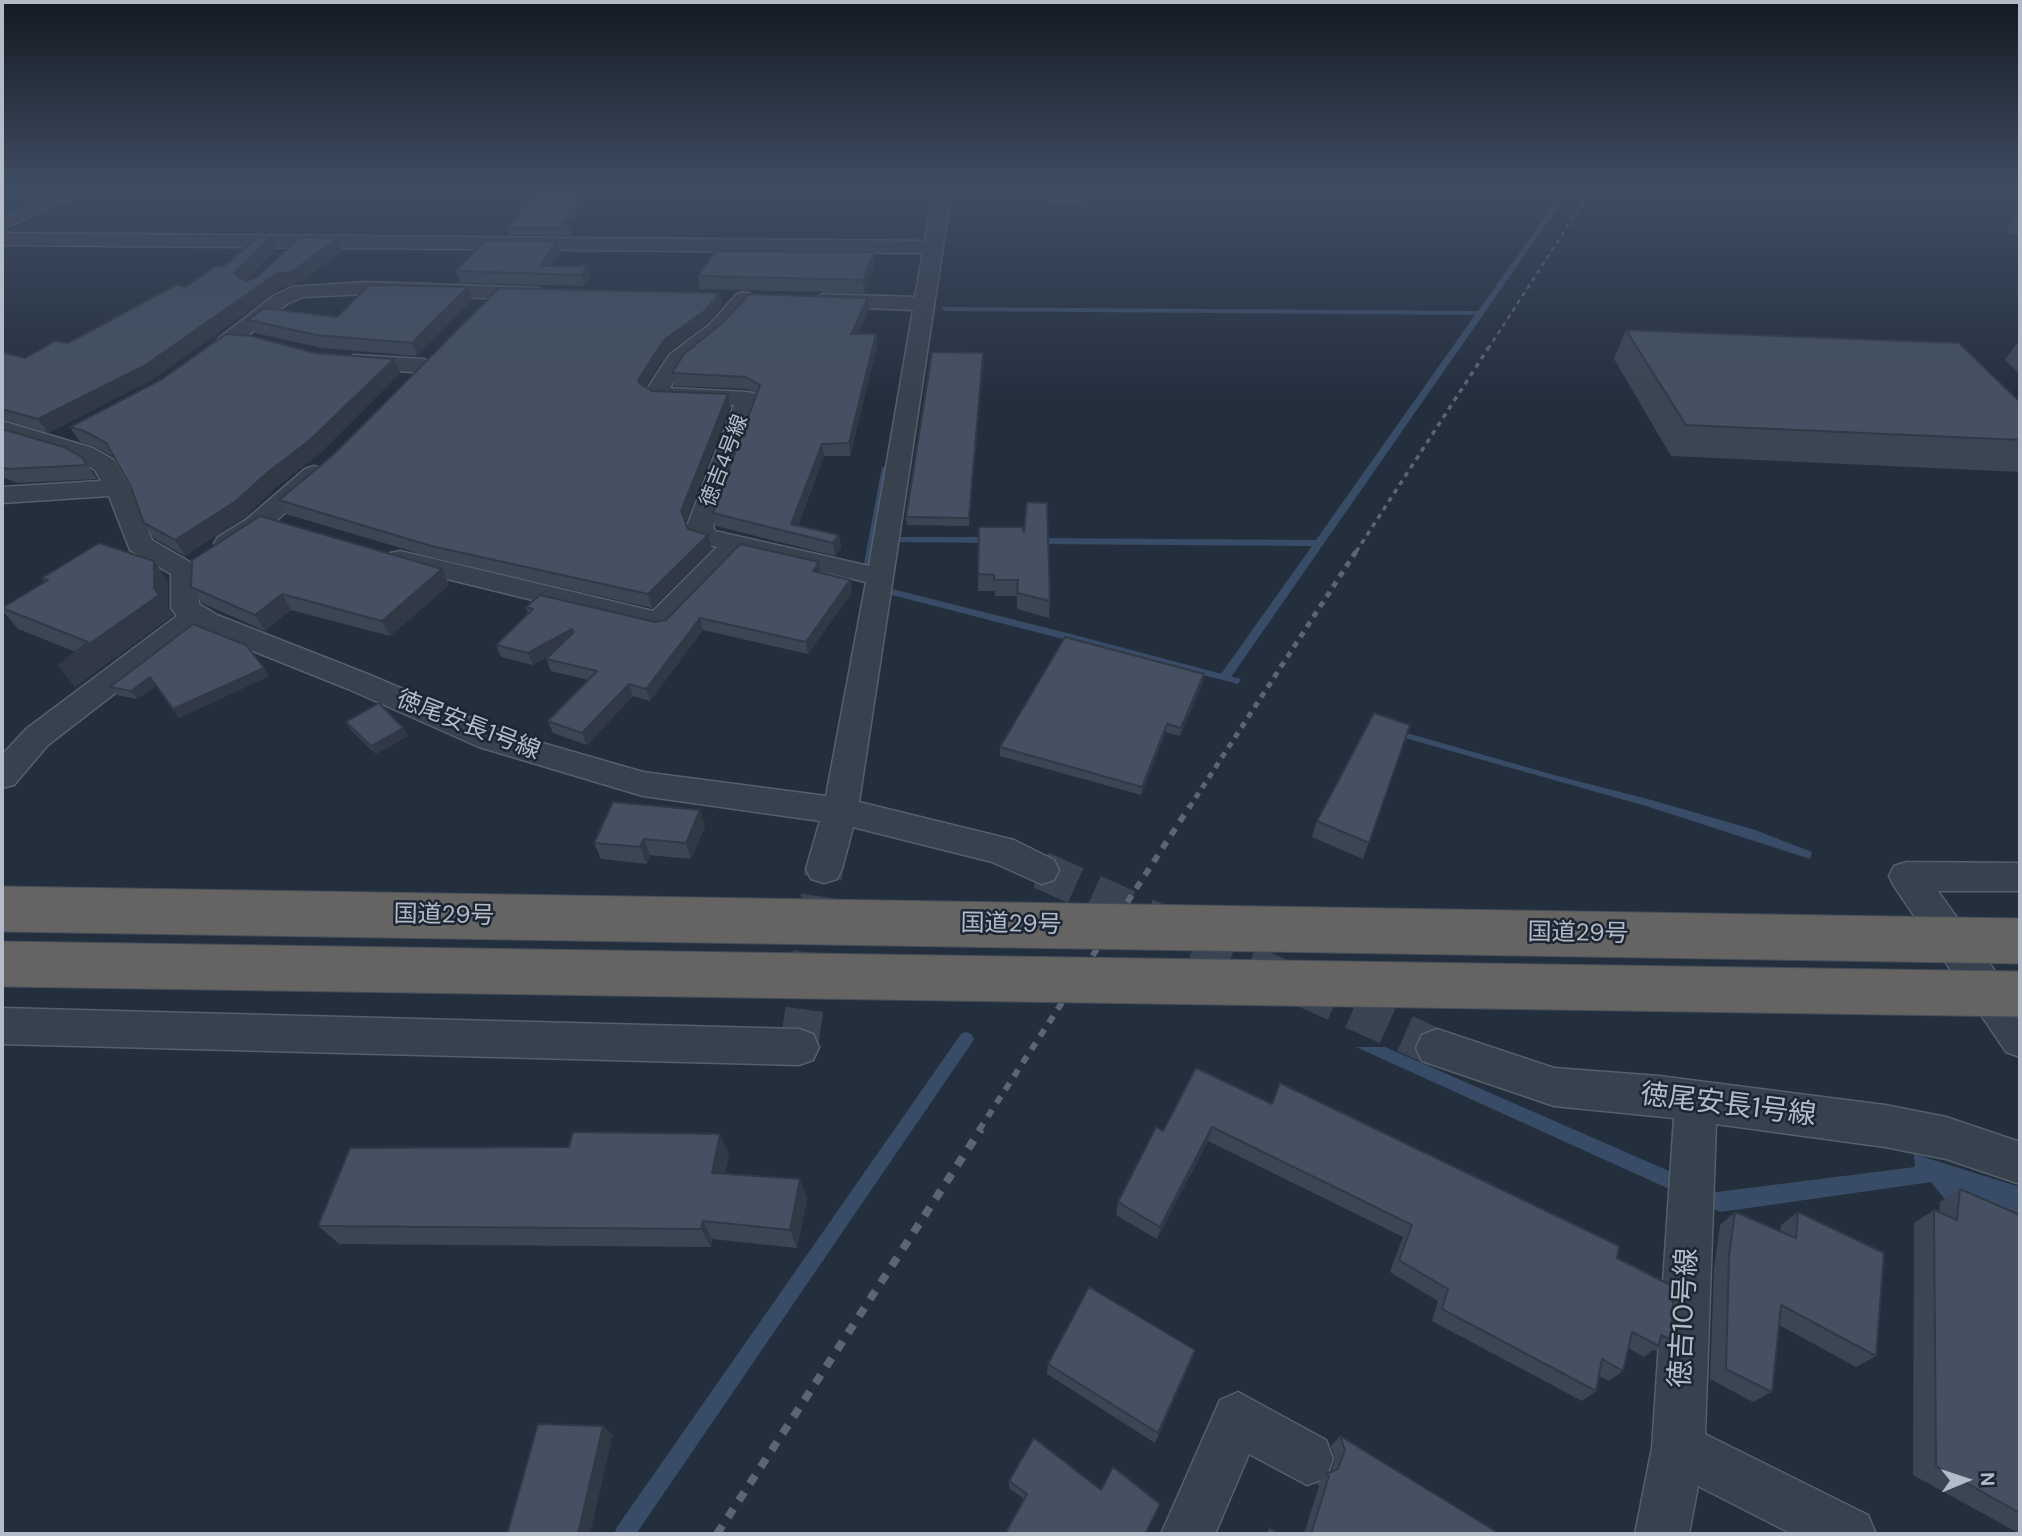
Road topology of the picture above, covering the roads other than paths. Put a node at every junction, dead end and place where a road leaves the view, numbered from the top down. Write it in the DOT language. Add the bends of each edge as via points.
graph roads {
  1 [pos="558,259"];
  2 [pos="932,259"];
  3 [pos="495,293"];
  4 [pos="531,293"];
  5 [pos="557,294"];
  6 [pos="717,297"];
  7 [pos="803,300"];
  8 [pos="926,304"];
  9 [pos="477,312"];
  10 [pos="229,339"];
  11 [pos="261,342"];
  12 [pos="441,348"];
  13 [pos="207,355"];
  14 [pos="334,359"];
  15 [pos="424,366"];
  16 [pos="405,385"];
  17 [pos="2,428"];
  18 [pos="329,463"];
  19 [pos="118,488"];
  20 [pos="2,495"];
  21 [pos="264,518"];
  22 [pos="299,527"];
  23 [pos="736,544"];
  24 [pos="377,552"];
  25 [pos="185,571"];
  26 [pos="881,577"];
  27 [pos="197,615"];
  28 [pos="2,776"];
  29 [pos="840,811"];
  30 [pos="824,869"];
  31 [pos="1041,870"];
  32 [pos="2020,877"];
  33 [pos="2,909"];
  34 [pos="2020,941"];
  35 [pos="2,964"];
  36 [pos="2020,994"];
  37 [pos="2,1026"];
  38 [pos="2020,1039"];
  39 [pos="799,1047"];
  40 [pos="1437,1048"];
  41 [pos="1696,1101"];
  42 [pos="2020,1163"];
  43 [pos="1678,1448"];
  44 [pos="1307,1459"];
  45 [pos="1188,1534"];
  46 [pos="1662,1534"];
  47 [pos="1849,1534"];
  1 -- 4 [label="street"];
  2 -- 8 [label="street"];
  3 -- 4 [label="street"];
  3 -- 9 [label="street"];
  3 -- 10 [label="street" via="366,288 299,291"];
  4 -- 5 [label="street"];
  6 -- 23 [label="street, 徳吉4号線" via="755,298 677,360 655,394 748,399 700,526 703,536"];
  7 -- 8 [label="street"];
  8 -- 26 [label="street"];
  10 -- 11 [label="street"];
  10 -- 13 [label="street"];
  12 -- 15 [label="street"];
  14 -- 15 [label="street"];
  15 -- 16 [label="street"];
  17 -- 19 [label="street" via="23,437 64,437 106,465"];
  18 -- 21 [label="street"];
  19 -- 20 [label="street"];
  19 -- 25 [label="street" via="140,544"];
  21 -- 22 [label="street"];
  21 -- 25 [label="street"];
  23 -- 24 [label="street" via="659,622 430,569"];
  23 -- 26 [label="street, 徳吉4号線"];
  25 -- 27 [label="street" via="185,608"];
  26 -- 29 [label="street"];
  27 -- 28 [label="street" via="37,737"];
  27 -- 29 [label="street, 徳尾安長1号線" via="489,739 643,784"];
  29 -- 30 [label="street"];
  29 -- 31 [label="street, 徳尾安長1号線" via="1001,850"];
  32 -- 38 [label="street" via="1907,876"];
  33 -- 34 [label="highway, 国道29号, bridge"];
  35 -- 36 [label="highway, bridge"];
  37 -- 39 [label="street"];
  40 -- 41 [label="street, 徳尾安長1号線" via="1554,1087"];
  41 -- 42 [label="street, 徳尾安長1号線" via="1885,1126 1946,1138"];
  41 -- 43 [label="street, 徳吉10号線"];
  43 -- 46 [label="street, 徳吉10号線"];
  43 -- 47 [label="street"];
  44 -- 45 [label="street" via="1238,1418"];
}
